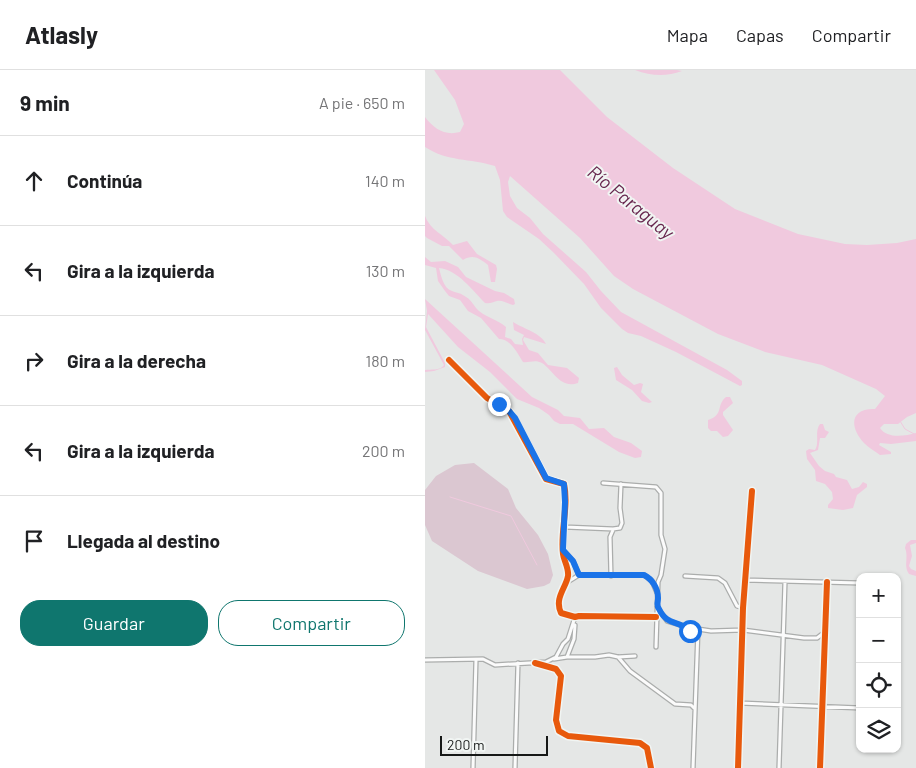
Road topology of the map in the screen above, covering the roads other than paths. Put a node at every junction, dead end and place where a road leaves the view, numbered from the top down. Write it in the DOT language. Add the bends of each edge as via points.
graph roads {
  1 [pos="449,360"];
  2 [pos="603,483"];
  3 [pos="621,484"];
  4 [pos="752,491"];
  5 [pos="565,526"];
  6 [pos="613,529"];
  7 [pos="563,550"];
  8 [pos="579,575"];
  9 [pos="611,576"];
  10 [pos="685,576"];
  11 [pos="745,580"];
  12 [pos="785,582"];
  13 [pos="827,582"];
  14 [pos="565,583"];
  15 [pos="856,583"];
  16 [pos="658,596"];
  17 [pos="657,606"];
  18 [pos="743,608"];
  19 [pos="575,617"];
  20 [pos="656,617"];
  21 [pos="698,629"];
  22 [pos="743,630"];
  23 [pos="690,631"];
  24 [pos="825,632"];
  25 [pos="783,636"];
  26 [pos="817,638"];
  27 [pos="697,642"];
  28 [pos="656,647"];
  29 [pos="824,647"];
  30 [pos="635,656"];
  31 [pos="567,657"];
  32 [pos="618,657"];
  33 [pos="425,660"];
  34 [pos="476,660"];
  35 [pos="553,660"];
  36 [pos="518,663"];
  37 [pos="535,663"];
  38 [pos="740,703"];
  39 [pos="781,706"];
  40 [pos="822,707"];
  41 [pos="856,708"];
  42 [pos="695,709"];
  43 [pos="473,768"];
  44 [pos="515,768"];
  45 [pos="651,768"];
  46 [pos="693,768"];
  47 [pos="738,768"];
  48 [pos="779,768"];
  49 [pos="820,768"];
  1 -- 5 [label="street" via="487,398 509,411 546,478 564,484"];
  2 -- 3 [label="street"];
  3 -- 6 [label="street" via="622,525"];
  3 -- 16 [label="street" via="657,487 661,493 661,535 665,555"];
  4 -- 11 [label="street"];
  5 -- 6 [label="street"];
  5 -- 7 [label="street"];
  6 -- 9 [label="street" via="610,537"];
  7 -- 8 [label="street"];
  7 -- 14 [label="street" via="568,574"];
  8 -- 9 [label="street"];
  8 -- 14 [label="street"];
  9 -- 16 [label="street" via="649,577"];
  10 -- 18 [label="street" via="718,578 725,583 737,606"];
  11 -- 12 [label="street"];
  11 -- 18 [label="street"];
  12 -- 13 [label="street"];
  12 -- 25 [label="street"];
  13 -- 15 [label="street"];
  13 -- 24 [label="street"];
  14 -- 19 [label="street" via="559,610"];
  16 -- 17 [label="street"];
  17 -- 20 [label="street"];
  17 -- 23 [label="street" via="667,621"];
  18 -- 22 [label="street"];
  19 -- 20 [label="street"];
  19 -- 31 [label="street" via="574,639"];
  19 -- 35 [label="street" via="570,637"];
  20 -- 28 [label="street"];
  21 -- 22 [label="street" via="711,632"];
  21 -- 23 [label="street"];
  21 -- 27 [label="street"];
  22 -- 25 [label="street"];
  22 -- 38 [label="street"];
  23 -- 27 [label="street"];
  24 -- 26 [label="street"];
  24 -- 29 [label="street"];
  25 -- 26 [label="street"];
  25 -- 39 [label="street"];
  26 -- 29 [label="street"];
  27 -- 42 [label="street"];
  29 -- 40 [label="street"];
  30 -- 32 [label="street"];
  31 -- 32 [label="street"];
  31 -- 35 [label="street"];
  32 -- 42 [label="street" via="630,671 675,704 691,705"];
  33 -- 34 [label="street"];
  34 -- 36 [label="street" via="483,659 495,665"];
  34 -- 43 [label="street"];
  35 -- 37 [label="street"];
  36 -- 37 [label="street"];
  36 -- 44 [label="street"];
  37 -- 45 [label="street" via="556,669 561,676 556,720 559,731 568,736 641,743 647,748"];
  38 -- 39 [label="street"];
  38 -- 47 [label="street"];
  39 -- 40 [label="street"];
  39 -- 48 [label="street"];
  40 -- 41 [label="street"];
  40 -- 49 [label="street"];
  42 -- 46 [label="street"];
}
